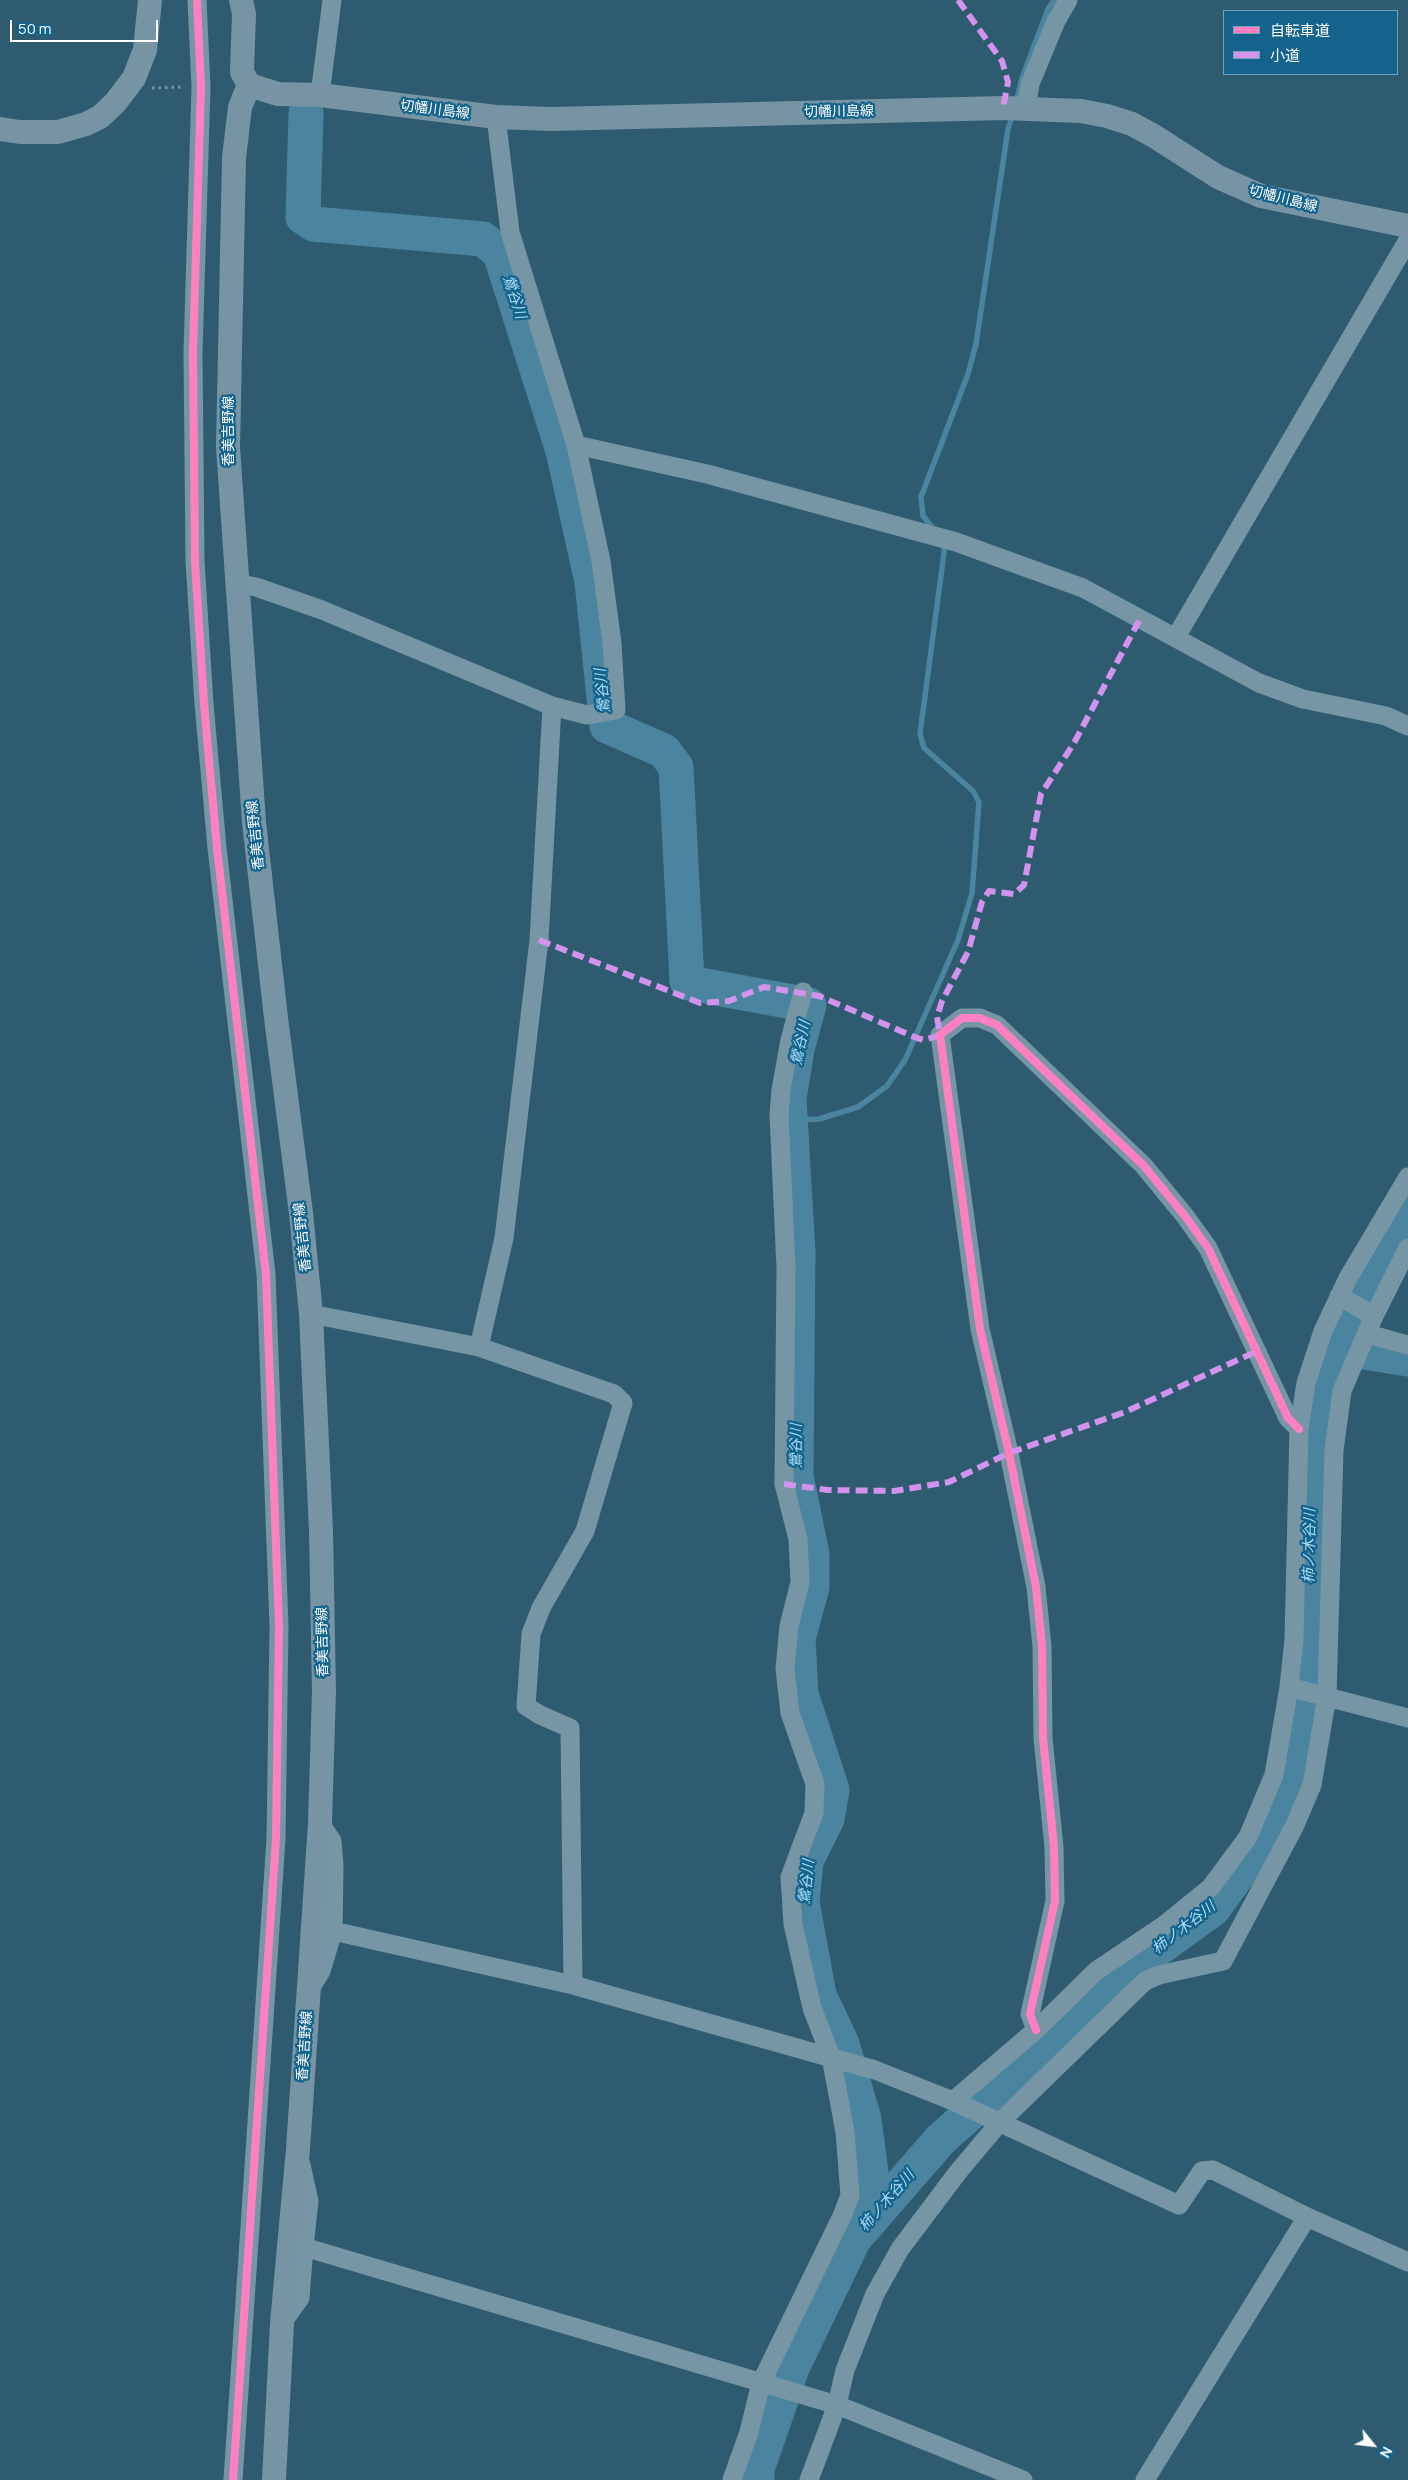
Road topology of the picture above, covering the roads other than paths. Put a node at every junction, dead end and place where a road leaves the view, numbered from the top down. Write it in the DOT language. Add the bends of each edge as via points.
graph roads {
  1 [pos="150,0"];
  2 [pos="197,0"];
  3 [pos="241,0"];
  4 [pos="332,0"];
  5 [pos="1068,0"];
  6 [pos="249,85"];
  7 [pos="320,95"];
  8 [pos="1018,108"];
  9 [pos="496,117"];
  10 [pos="0,129"];
  11 [pos="1408,226"];
  12 [pos="1408,240"];
  13 [pos="576,445"];
  14 [pos="236,583"];
  15 [pos="1176,637"];
  16 [pos="552,706"];
  17 [pos="1408,726"];
  18 [pos="801,1001"];
  19 [pos="1408,1177"];
  20 [pos="1408,1248"];
  21 [pos="1343,1298"];
  22 [pos="311,1314"];
  23 [pos="1371,1314"];
  24 [pos="1408,1345"];
  25 [pos="1362,1346"];
  26 [pos="479,1347"];
  27 [pos="1299,1429"];
  28 [pos="1292,1688"];
  29 [pos="1324,1695"];
  30 [pos="1408,1718"];
  31 [pos="320,1823"];
  32 [pos="333,1931"];
  33 [pos="573,1985"];
  34 [pos="309,1990"];
  35 [pos="1036,2030"];
  36 [pos="835,2058"];
  37 [pos="958,2103"];
  38 [pos="991,2119"];
  39 [pos="298,2149"];
  40 [pos="1308,2217"];
  41 [pos="304,2247"];
  42 [pos="1408,2262"];
  43 [pos="282,2323"];
  44 [pos="764,2384"];
  45 [pos="832,2404"];
  46 [pos="233,2480"];
  47 [pos="274,2480"];
  48 [pos="732,2480"];
  49 [pos="809,2480"];
  50 [pos="1023,2480"];
  51 [pos="1145,2480"];
  1 -- 10 [label="main road" via="145,50 134,78 100,117 58,132"];
  2 -- 46 [label="street" via="201,87 193,352 195,561 217,848 266,1274 280,1626 276,1839"];
  3 -- 6 [label="main road" via="244,14 242,72"];
  4 -- 7 [label="street"];
  5 -- 8 [label="street"];
  6 -- 7 [label="main road, 切幡川島線" via="278,94"];
  6 -- 14 [label="main road, 香美吉野線" via="240,107 234,158 228,447"];
  7 -- 9 [label="main road, 切幡川島線"];
  8 -- 9 [label="main road, 切幡川島線"];
  8 -- 11 [label="main road, 切幡川島線" via="1081,111 1107,116 1147,132 1218,177 1261,196"];
  9 -- 13 [label="street" via="510,232"];
  12 -- 15 [label="street"];
  13 -- 15 [label="street" via="707,474 956,542 1083,588"];
  13 -- 16 [label="street" via="601,562 616,710 587,715"];
  14 -- 16 [label="street" via="322,610"];
  14 -- 22 [label="main road, 香美吉野線" via="254,822 302,1213"];
  15 -- 17 [label="street" via="1259,684 1303,699 1386,716"];
  16 -- 26 [label="street" via="539,940 504,1238"];
  18 -- 36 [label="street" via="790,1040 779,1114 786,1268 784,1484 798,1540 800,1582 789,1626 785,1669 790,1713 815,1784 814,1813 790,1877 793,1924 812,2008"];
  19 -- 21 [label="street" via="1348,1278"];
  20 -- 23 [label="street"];
  21 -- 23 [label="street"];
  21 -- 27 [label="street" via="1323,1331 1306,1383"];
  22 -- 26 [label="street"];
  22 -- 31 [label="main road, 香美吉野線" via="324,1681"];
  23 -- 25 [label="street"];
  24 -- 25 [label="street"];
  25 -- 29 [label="street" via="1342,1391 1334,1450"];
  26 -- 33 [label="street" via="614,1394 623,1403 585,1531 541,1608 531,1634 526,1706 540,1716 570,1728"];
  27 -- 28 [label="street"];
  27 -- 35 [label="street" via="1288,1418 1208,1248 1144,1166 997,1025 980,1018 962,1018 940,1035 980,1329 1036,1587 1042,1646 1042,1738 1054,1847 1055,1901 1030,2014"];
  28 -- 29 [label="street"];
  28 -- 35 [label="street" via="1274,1776 1248,1836 1211,1887 1163,1926 1096,1971"];
  29 -- 30 [label="street"];
  29 -- 38 [label="street" via="1312,1785 1295,1825 1223,1961 1145,1981"];
  31 -- 32 [label="street" via="332,1841"];
  31 -- 34 [label="main road, 香美吉野線"];
  32 -- 33 [label="street"];
  32 -- 34 [label="street" via="321,1971"];
  33 -- 36 [label="street"];
  34 -- 39 [label="main road, 香美吉野線"];
  35 -- 37 [label="street"];
  36 -- 37 [label="street"];
  36 -- 44 [label="street" via="850,2195"];
  37 -- 38 [label="street"];
  38 -- 40 [label="street" via="1170,2203 1178,2205 1202,2171 1213,2170"];
  38 -- 45 [label="street" via="958,2172 900,2249 875,2294"];
  39 -- 41 [label="street" via="309,2201"];
  39 -- 43 [label="main road, 香美吉野線"];
  40 -- 42 [label="street"];
  40 -- 51 [label="street"];
  41 -- 43 [label="street" via="300,2298"];
  41 -- 44 [label="street"];
  43 -- 47 [label="main road, 香美吉野線"];
  44 -- 45 [label="street"];
  44 -- 48 [label="street"];
  45 -- 49 [label="street"];
  45 -- 50 [label="street"];
}
